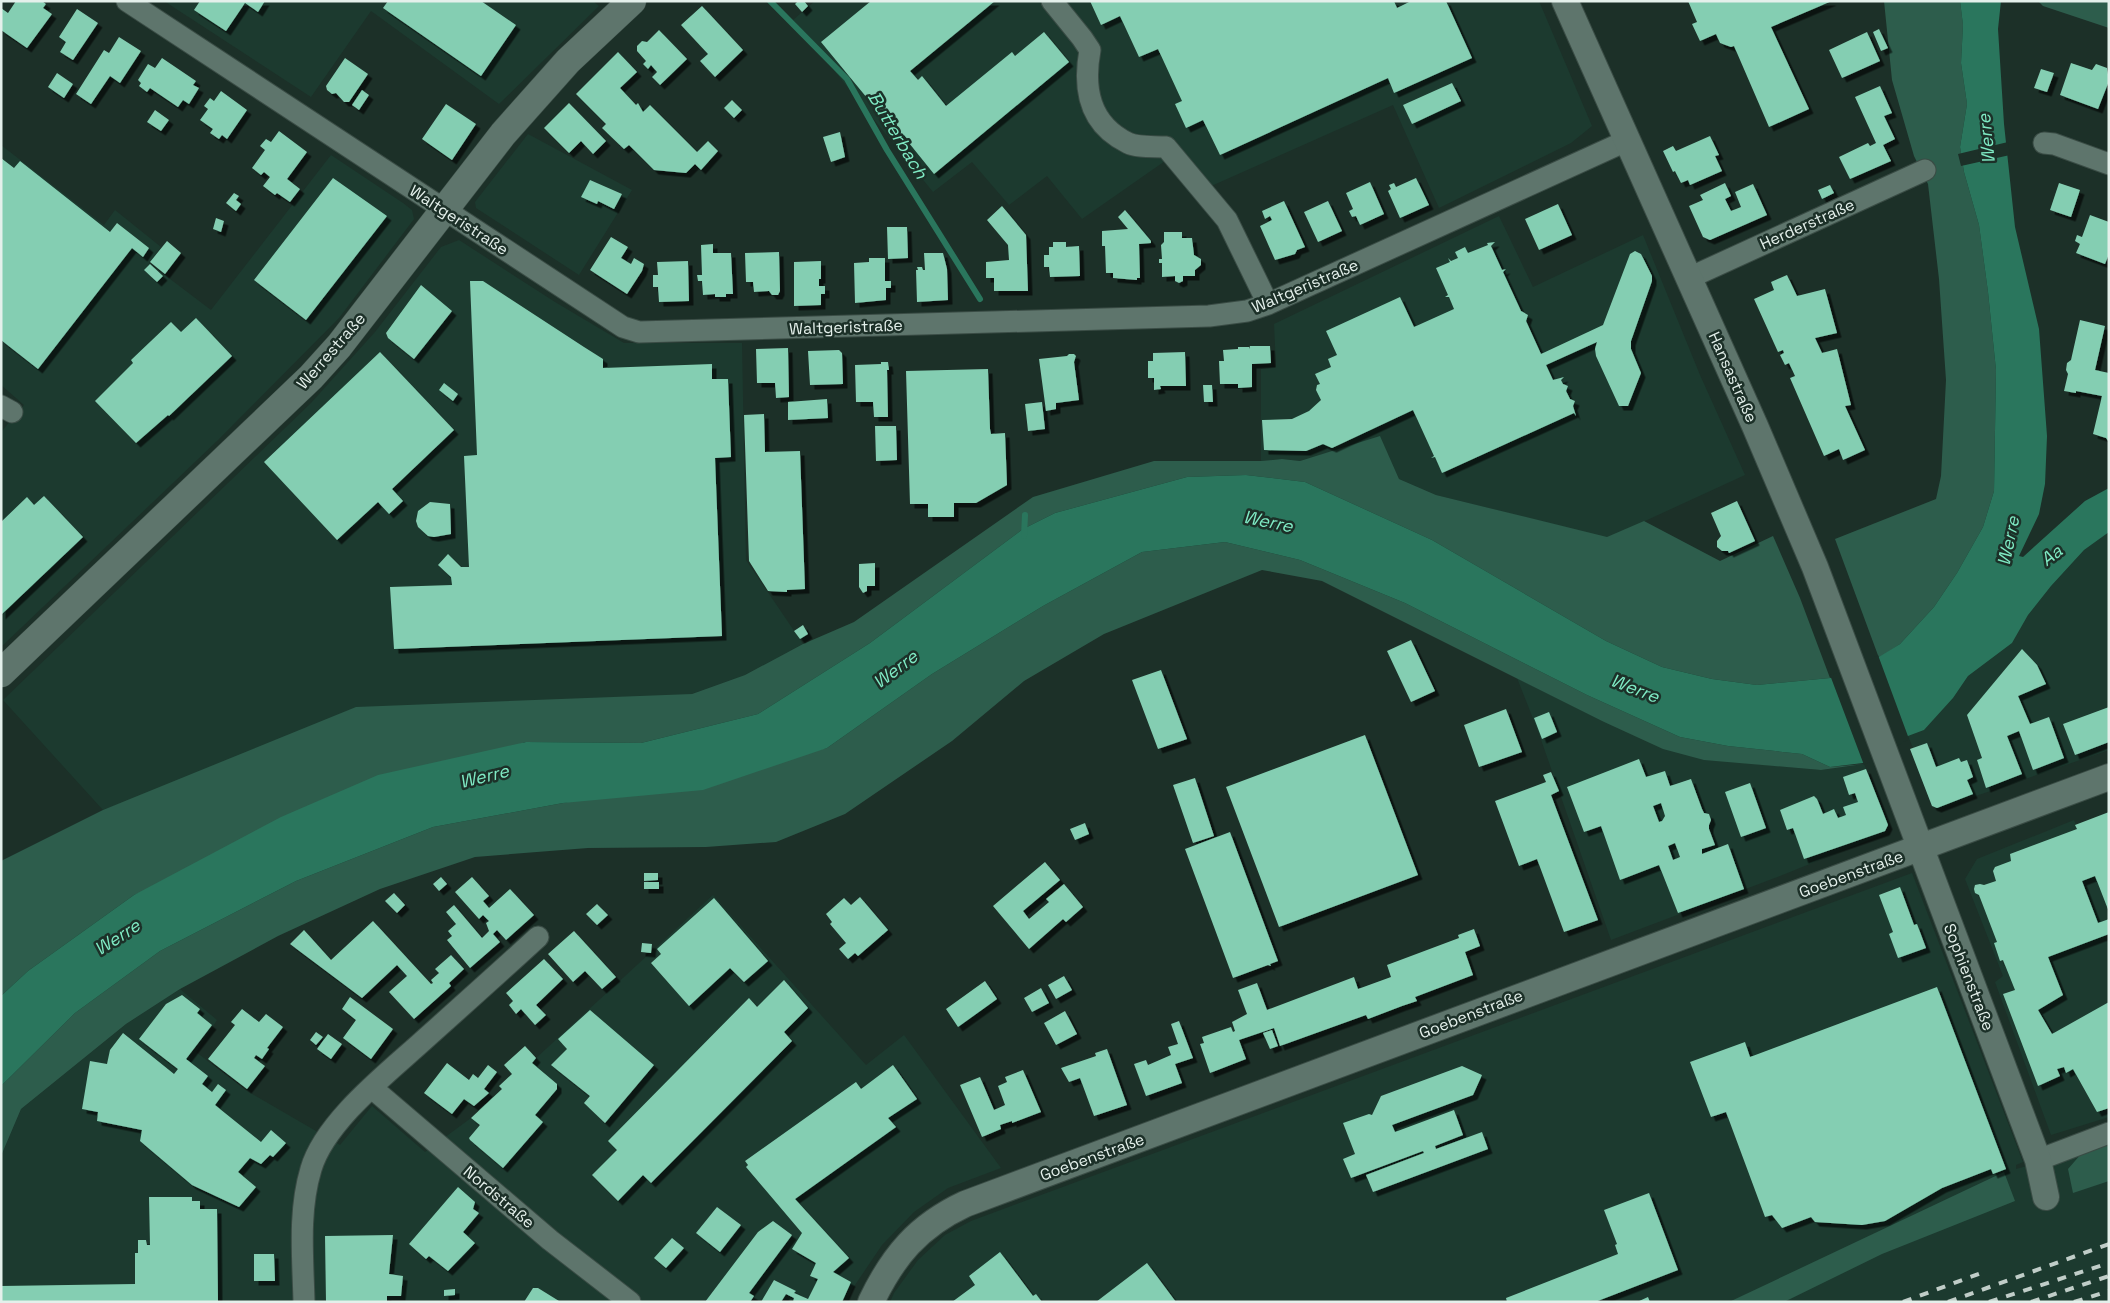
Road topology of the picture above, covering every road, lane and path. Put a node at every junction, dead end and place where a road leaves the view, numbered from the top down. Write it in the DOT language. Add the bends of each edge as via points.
graph roads {
  1 [pos="127,1"];
  2 [pos="632,1"];
  3 [pos="1052,1"];
  4 [pos="1565,1"];
  5 [pos="1626,141"];
  6 [pos="2044,143"];
  7 [pos="2109,164"];
  8 [pos="1925,170"];
  9 [pos="444,210"];
  10 [pos="1689,278"];
  11 [pos="1268,304"];
  12 [pos="1,673"];
  13 [pos="1888,758"];
  14 [pos="2109,777"];
  15 [pos="1920,848"];
  16 [pos="538,937"];
  17 [pos="372,1088"];
  18 [pos="2109,1133"];
  19 [pos="2038,1160"];
  20 [pos="2046,1197"];
  21 [pos="304,1302"];
  22 [pos="630,1302"];
  23 [pos="871,1302"];
  1 -- 9 [label="street, Waltgeristraße"];
  2 -- 9 [label="main road, Werrestraße" via="536,95"];
  3 -- 11 [label="street" via="1090,50 1086,89 1097,116 1110,132 1129,144 1166,147 1227,220"];
  4 -- 5 [label="street, Hansastraße"];
  5 -- 10 [label="street, Hansastraße"];
  5 -- 11 [label="street, Waltgeristraße"];
  6 -- 7 [label="street"];
  8 -- 10 [label="street, Herderstraße"];
  9 -- 11 [label="street, Waltgeristraße" via="623,327 639,332 1208,316 1247,311"];
  9 -- 12 [label="main road, Werrestraße" via="339,346 311,377"];
  10 -- 13 [label="street, Hansastraße" via="1824,589"];
  13 -- 15 [label="street, Sophienstraße"];
  14 -- 15 [label="street, Goebenstraße"];
  15 -- 19 [label="street, Sophienstraße"];
  15 -- 23 [label="street, Goebenstraße" via="965,1204 942,1215 910,1241 880,1283"];
  16 -- 17 [label="street"];
  17 -- 21 [label="street" via="330,1133 314,1162 303,1214"];
  17 -- 22 [label="street, Nordstraße" via="543,1234"];
  18 -- 19 [label="street"];
  19 -- 20 [label="street, Sophienstraße"];
}
